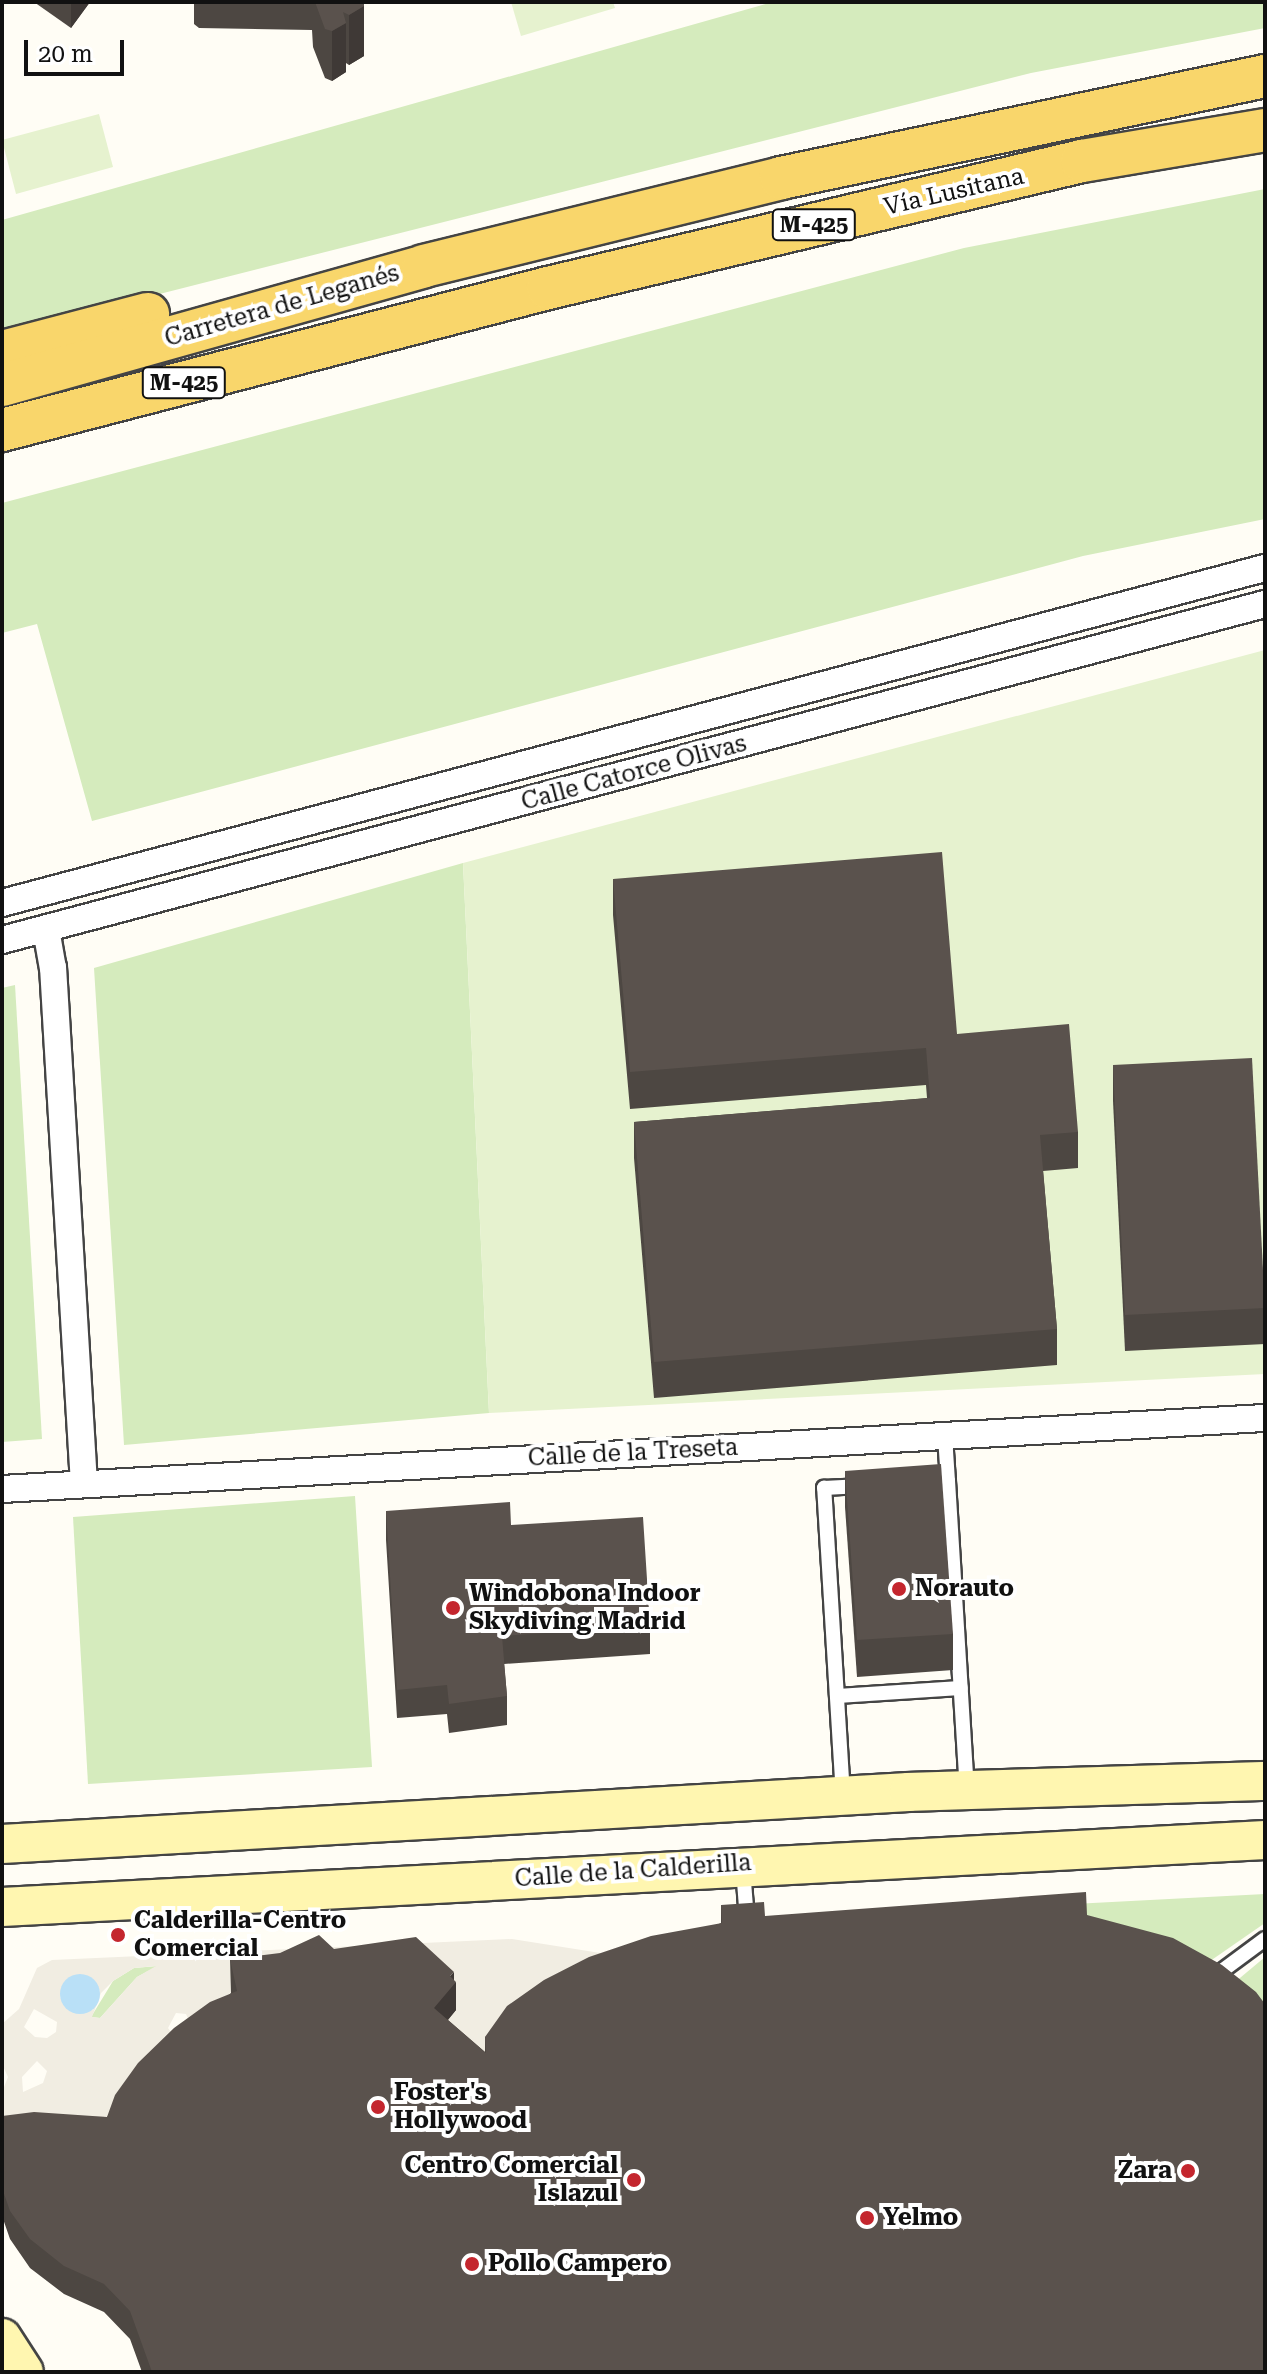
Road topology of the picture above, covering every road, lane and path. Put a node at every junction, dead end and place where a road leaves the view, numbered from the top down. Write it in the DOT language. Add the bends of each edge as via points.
graph roads {
  1 [pos="1265,76"];
  2 [pos="1265,130"];
  3 [pos="424,266"];
  4 [pos="366,337"];
  5 [pos="2,352"];
  6 [pos="2,385"];
  7 [pos="2,430"];
  8 [pos="2,458"];
  9 [pos="1265,568"];
  10 [pos="1265,604"];
  11 [pos="2,903"];
  12 [pos="46,929"];
  13 [pos="2,940"];
  14 [pos="1265,1418"];
  15 [pos="945,1436"];
  16 [pos="948,1481"];
  17 [pos="84,1484"];
  18 [pos="2,1489"];
  19 [pos="961,1688"];
  20 [pos="837,1696"];
  21 [pos="1265,1781"];
  22 [pos="967,1791"];
  23 [pos="843,1796"];
  24 [pos="1265,1840"];
  25 [pos="2,1844"];
  26 [pos="743,1864"];
  27 [pos="2,1907"];
  28 [pos="748,1932"];
  29 [pos="1265,1939"];
  30 [pos="1208,1982"];
  31 [pos="2,2338"];
  32 [pos="24,2372"];
  1 -- 3 [label="main road, Vía Lusitana / M-425" via="781,178"];
  2 -- 4 [label="main road, Vía Lusitana / M-425" via="1082,161 564,284"];
  3 -- 5 [label="main road" via="357,266"];
  3 -- 6 [label="main road, Carretera de Leganés / M-425"];
  4 -- 7 [label="main road, Carretera de Leganés / M-425"];
  4 -- 8 [label="main road" via="334,358 256,390"];
  9 -- 11 [label="street, Calle Catorce Olivas"];
  10 -- 12 [label="street, Calle Catorce Olivas"];
  12 -- 13 [label="street, Calle Catorce Olivas"];
  12 -- 17 [label="street"];
  14 -- 15 [label="street, Calle de la Treseta"];
  15 -- 16 [label="lane"];
  15 -- 17 [label="street, Calle de la Treseta"];
  16 -- 19 [label="lane"];
  16 -- 20 [label="lane" via="824,1488"];
  17 -- 18 [label="street, Calle de la Treseta"];
  19 -- 20 [label="lane"];
  19 -- 22 [label="lane"];
  20 -- 23 [label="lane"];
  21 -- 22 [label="street"];
  22 -- 23 [label="street"];
  23 -- 25 [label="street"];
  24 -- 26 [label="street, Calle de la Calderilla"];
  26 -- 27 [label="street, Calle de la Calderilla"];
  26 -- 28 [label="lane"];
  29 -- 30 [label="lane"];
  31 -- 32 [label="street"];
}
